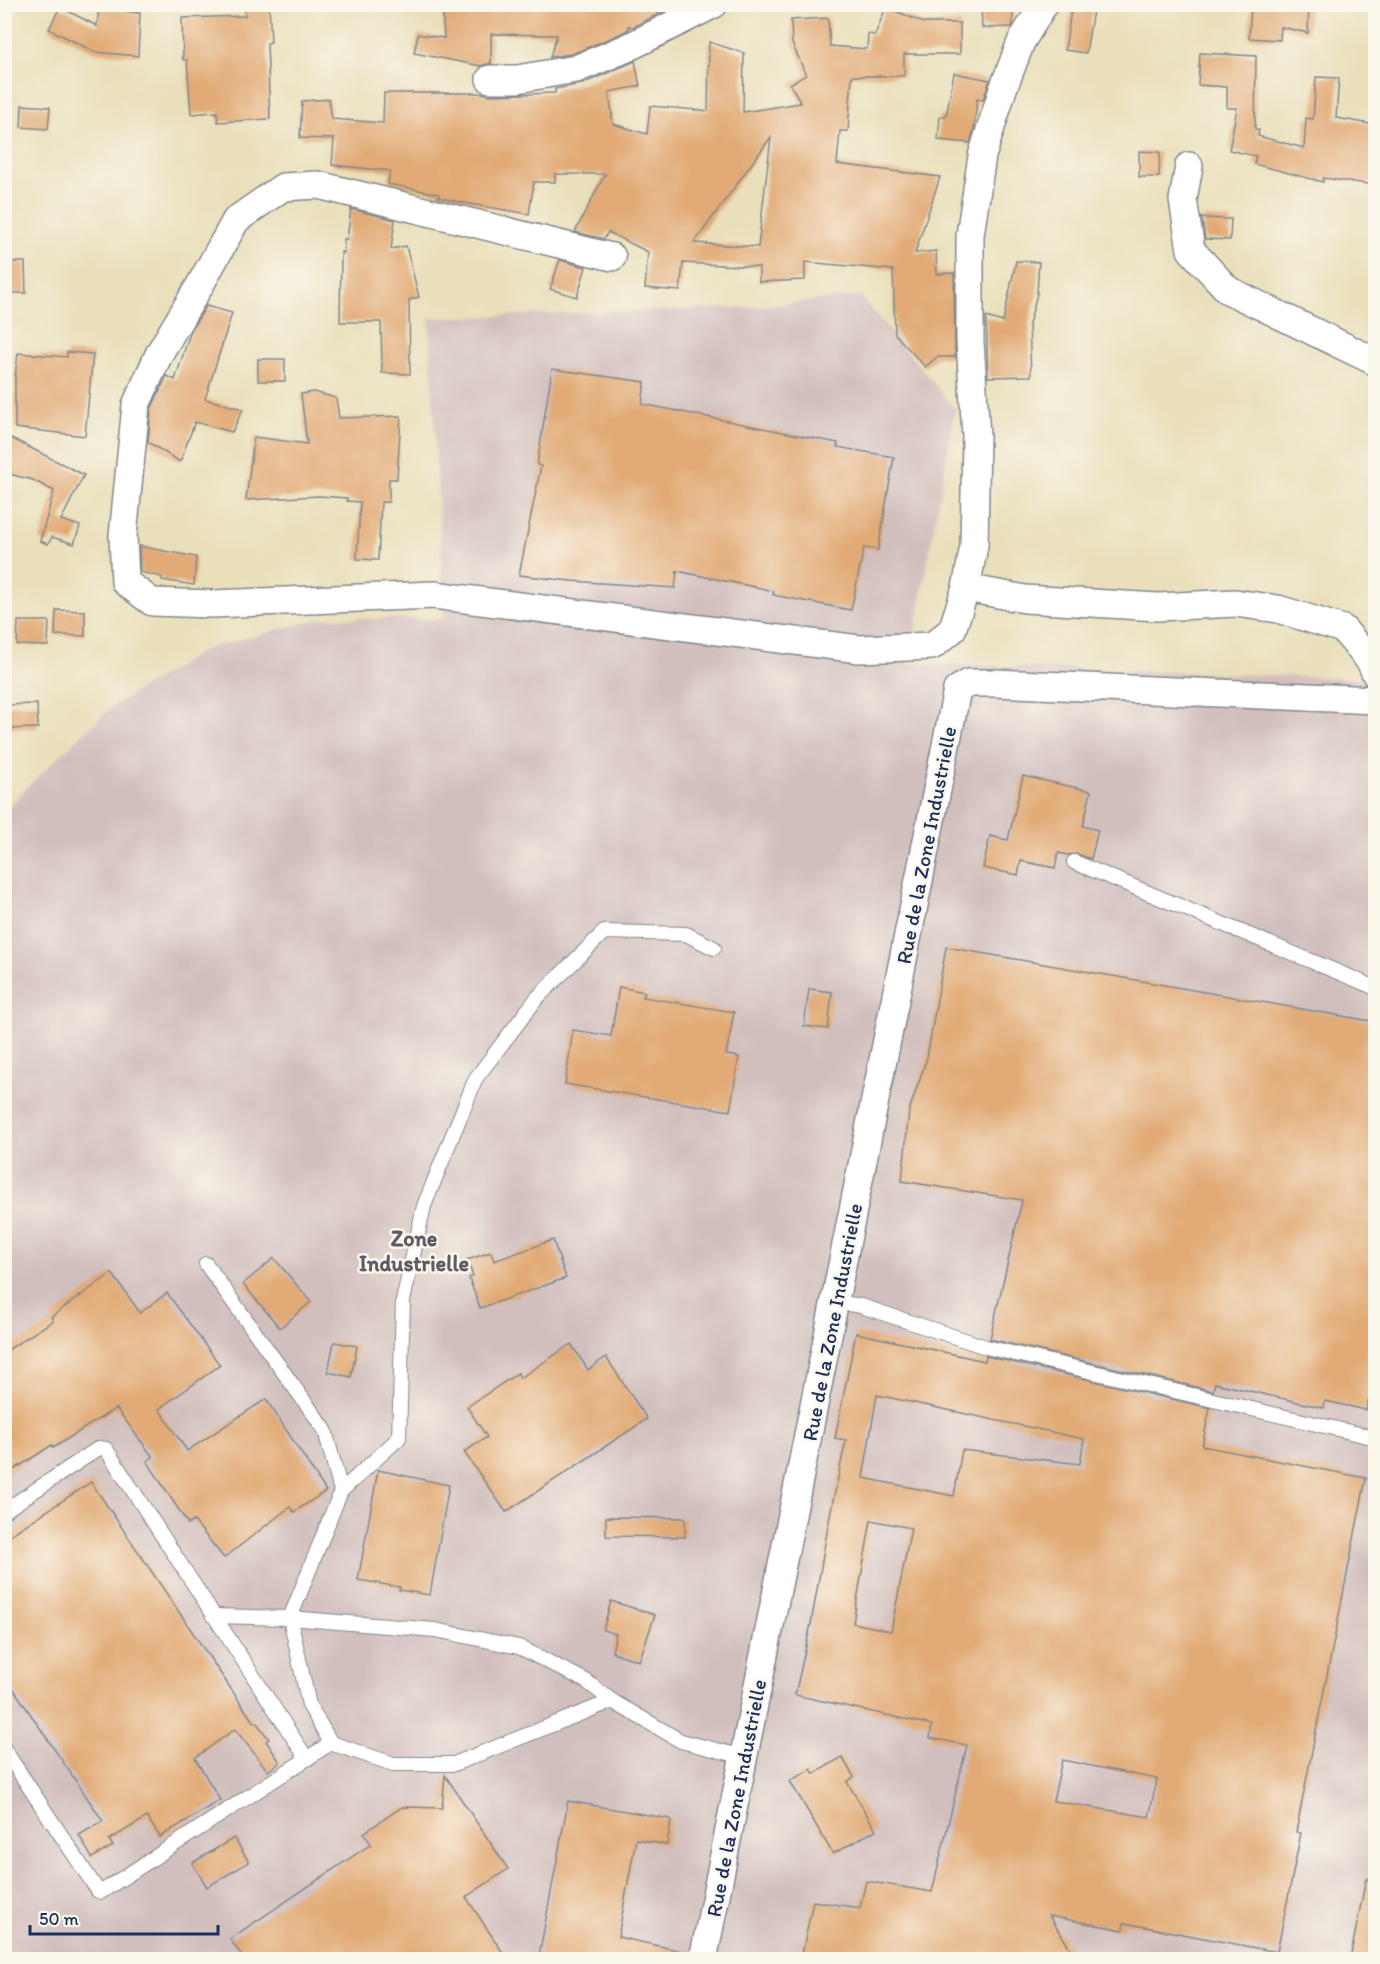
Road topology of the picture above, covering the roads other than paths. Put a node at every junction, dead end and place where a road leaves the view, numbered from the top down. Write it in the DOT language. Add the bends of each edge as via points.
graph roads {
  1 [pos="714,4"];
  2 [pos="1044,4"];
  3 [pos="490,79"];
  4 [pos="1189,166"];
  5 [pos="612,257"];
  6 [pos="1376,362"];
  7 [pos="966,588"];
  8 [pos="1376,674"];
  9 [pos="1376,700"];
  10 [pos="1074,862"];
  11 [pos="714,948"];
  12 [pos="1376,988"];
  13 [pos="206,1264"];
  14 [pos="836,1302"];
  15 [pos="1376,1437"];
  16 [pos="341,1491"];
  17 [pos="4,1511"];
  18 [pos="213,1616"];
  19 [pos="290,1618"];
  20 [pos="612,1701"];
  21 [pos="332,1743"];
  22 [pos="4,1749"];
  23 [pos="744,1757"];
  24 [pos="307,1759"];
  25 [pos="704,1959"];
  1 -- 3 [label="street" via="576,69 517,79"];
  2 -- 7 [label="street" via="1021,42 1003,89 982,156 970,235 970,341 976,436 974,546"];
  4 -- 6 [label="street" via="1183,200 1191,250 1228,290"];
  5 -- 7 [label="street" via="318,184 283,187 236,220 160,352 136,405 123,536 125,582 152,602 212,604 434,595 858,649 932,646 952,630"];
  7 -- 8 [label="street" via="1035,599 1158,607 1235,603 1278,609 1343,629"];
  9 -- 14 [label="street, Rue de la Zone Industrielle" via="995,683 968,683 957,690"];
  10 -- 12 [label="lane"];
  11 -- 16 [label="lane" via="686,934 604,932 537,998 476,1077 424,1206 403,1300 399,1438"];
  13 -- 16 [label="lane" via="325,1430"];
  14 -- 15 [label="lane" via="861,1306 986,1347"];
  14 -- 23 [label="street, Rue de la Zone Industrielle"];
  16 -- 19 [label="lane"];
  17 -- 18 [label="lane" via="99,1448 106,1449"];
  18 -- 19 [label="lane"];
  18 -- 24 [label="lane"];
  19 -- 20 [label="lane" via="435,1629 519,1647 586,1682"];
  19 -- 21 [label="lane" via="309,1705"];
  20 -- 21 [label="lane" via="454,1764 393,1764"];
  20 -- 23 [label="lane" via="681,1741"];
  21 -- 24 [label="lane"];
  22 -- 24 [label="lane" via="99,1892"];
  23 -- 25 [label="street, Rue de la Zone Industrielle"];
}
